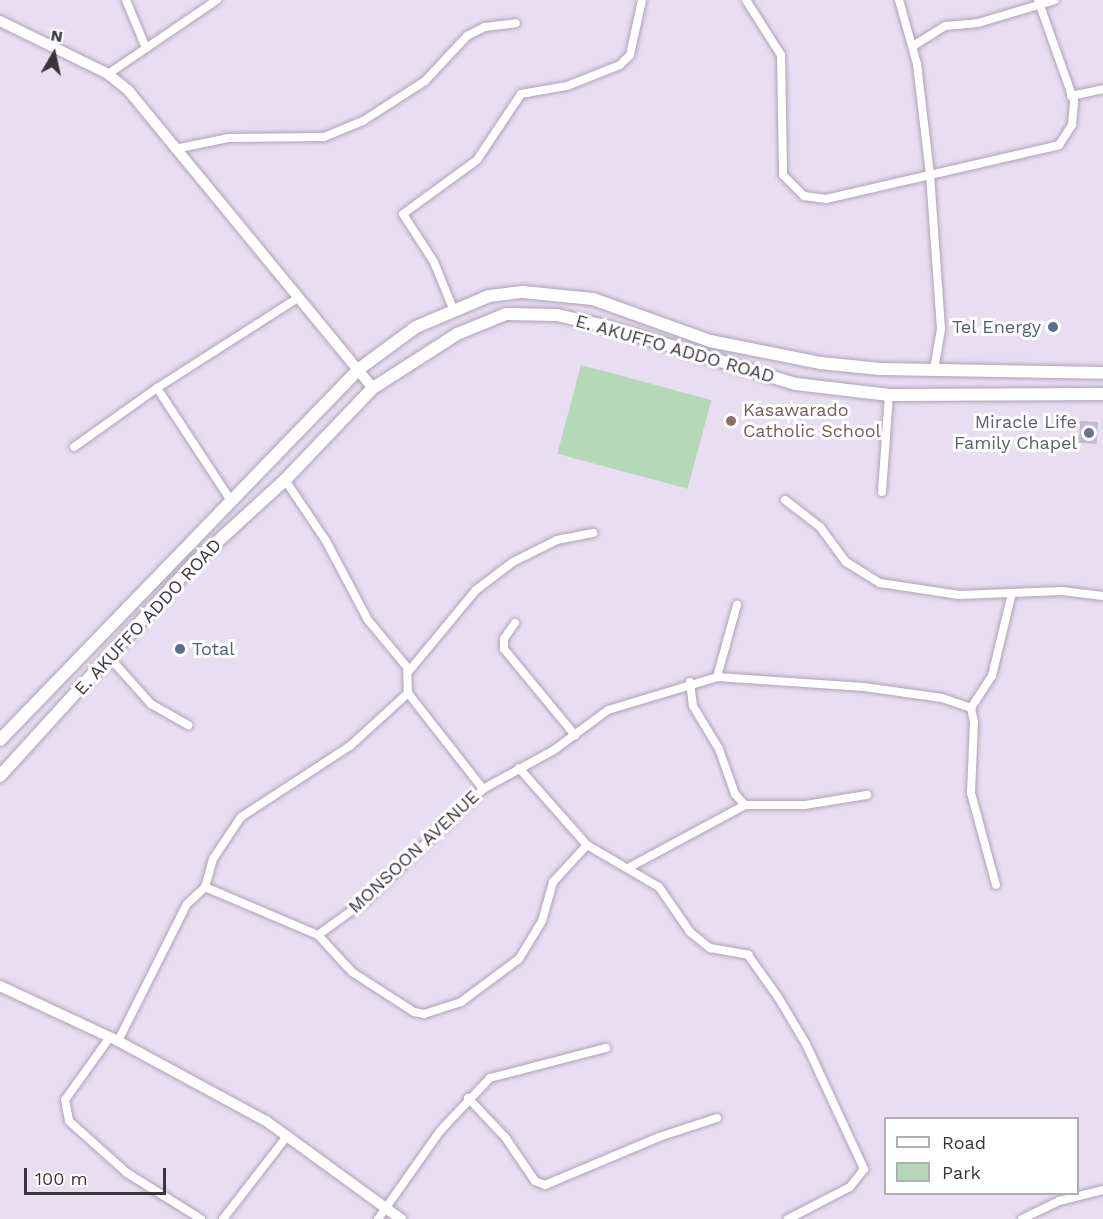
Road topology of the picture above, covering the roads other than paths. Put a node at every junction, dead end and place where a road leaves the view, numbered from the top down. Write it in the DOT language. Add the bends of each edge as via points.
graph roads {
  1 [pos="126,0"];
  2 [pos="217,0"];
  3 [pos="642,0"];
  4 [pos="746,0"];
  5 [pos="899,0"];
  6 [pos="1054,0"];
  7 [pos="1039,3"];
  8 [pos="0,21"];
  9 [pos="516,23"];
  10 [pos="913,46"];
  11 [pos="146,48"];
  12 [pos="108,74"];
  13 [pos="1103,89"];
  14 [pos="1071,96"];
  15 [pos="176,149"];
  16 [pos="930,175"];
  17 [pos="296,299"];
  18 [pos="454,311"];
  19 [pos="359,369"];
  20 [pos="934,370"];
  21 [pos="1103,373"];
  22 [pos="157,388"];
  23 [pos="373,388"];
  24 [pos="1103,394"];
  25 [pos="888,395"];
  26 [pos="74,447"];
  27 [pos="285,480"];
  28 [pos="882,492"];
  29 [pos="785,500"];
  30 [pos="232,502"];
  31 [pos="592,533"];
  32 [pos="1012,593"];
  33 [pos="1103,596"];
  34 [pos="737,605"];
  35 [pos="515,623"];
  36 [pos="110,658"];
  37 [pos="409,671"];
  38 [pos="717,677"];
  39 [pos="690,682"];
  40 [pos="408,693"];
  41 [pos="971,708"];
  42 [pos="188,725"];
  43 [pos="575,735"];
  44 [pos="0,740"];
  45 [pos="519,768"];
  46 [pos="0,776"];
  47 [pos="483,789"];
  48 [pos="867,795"];
  49 [pos="745,805"];
  50 [pos="587,845"];
  51 [pos="630,867"];
  52 [pos="996,885"];
  53 [pos="205,886"];
  54 [pos="318,935"];
  55 [pos="0,986"];
  56 [pos="114,1039"];
  57 [pos="606,1048"];
  58 [pos="468,1098"];
  59 [pos="717,1118"];
  60 [pos="288,1135"];
  61 [pos="1103,1190"];
  62 [pos="386,1207"];
  63 [pos="201,1219"];
  64 [pos="223,1219"];
  65 [pos="378,1219"];
  66 [pos="401,1219"];
  67 [pos="788,1219"];
  68 [pos="1022,1219"];
  1 -- 11 [label="street"];
  2 -- 11 [label="street"];
  3 -- 18 [label="street" via="630,55 620,65 567,86 521,94 477,160 403,214 434,262"];
  4 -- 16 [label="street" via="781,55 786,183 804,196 826,199"];
  5 -- 10 [label="street"];
  6 -- 7 [label="street"];
  7 -- 10 [label="street" via="967,25 945,26"];
  7 -- 14 [label="street" via="1062,57"];
  8 -- 12 [label="street"];
  9 -- 15 [label="street" via="484,27 467,36 425,81 363,121 324,137 228,138"];
  10 -- 16 [label="street"];
  11 -- 12 [label="street"];
  12 -- 15 [label="street" via="128,90"];
  13 -- 14 [label="street"];
  14 -- 16 [label="street" via="1072,125 1059,145"];
  15 -- 17 [label="street"];
  16 -- 20 [label="street" via="941,329"];
  17 -- 19 [label="street"];
  17 -- 22 [label="street"];
  18 -- 19 [label="main road, E. AKUFFO ADDO ROAD" via="416,327"];
  18 -- 20 [label="main road, E. AKUFFO ADDO ROAD" via="489,296 563,294 593,299 660,327 744,351 873,368"];
  19 -- 23 [label="street"];
  19 -- 30 [label="main road, E. AKUFFO ADDO ROAD"];
  20 -- 21 [label="main road, E. AKUFFO ADDO ROAD"];
  22 -- 26 [label="street"];
  22 -- 30 [label="street"];
  23 -- 25 [label="main road, E. AKUFFO ADDO ROAD" via="457,334 506,314 557,315 796,384"];
  23 -- 27 [label="main road, E. AKUFFO ADDO ROAD"];
  24 -- 25 [label="main road, E. AKUFFO ADDO ROAD"];
  25 -- 28 [label="street"];
  27 -- 36 [label="main road, E. AKUFFO ADDO ROAD" via="194,563"];
  27 -- 37 [label="street" via="326,541 368,620"];
  29 -- 32 [label="street" via="820,528 846,562 880,583 959,596"];
  30 -- 44 [label="main road, E. AKUFFO ADDO ROAD"];
  31 -- 37 [label="street" via="557,540 513,561 476,590"];
  32 -- 33 [label="street"];
  32 -- 41 [label="street" via="992,676"];
  34 -- 38 [label="street"];
  35 -- 43 [label="street" via="504,639 504,650"];
  36 -- 42 [label="street" via="152,704"];
  36 -- 46 [label="main road, E. AKUFFO ADDO ROAD"];
  37 -- 40 [label="street"];
  38 -- 39 [label="street"];
  38 -- 41 [label="street" via="864,687 942,698"];
  39 -- 43 [label="street" via="608,710"];
  39 -- 49 [label="street" via="693,706 719,748 735,794"];
  40 -- 47 [label="street, MONSOON AVENUE"];
  40 -- 53 [label="street" via="350,746 241,817 208,868"];
  41 -- 52 [label="street" via="971,794"];
  43 -- 45 [label="street"];
  45 -- 47 [label="street"];
  45 -- 50 [label="street"];
  47 -- 54 [label="street, MONSOON AVENUE" via="365,901"];
  48 -- 49 [label="street" via="805,805"];
  49 -- 51 [label="street"];
  50 -- 51 [label="street"];
  50 -- 54 [label="street" via="553,882 542,921 519,959 461,1002 424,1014 414,1012 352,972"];
  51 -- 67 [label="street" via="659,887 690,932 710,948 748,955 758,967 806,1044 821,1086 860,1159 864,1170 850,1187"];
  53 -- 54 [label="street"];
  53 -- 56 [label="street" via="187,904"];
  55 -- 56 [label="street"];
  56 -- 60 [label="street"];
  56 -- 63 [label="street" via="66,1100 69,1121 127,1173"];
  57 -- 58 [label="street" via="512,1070 490,1078"];
  58 -- 59 [label="street" via="535,1181 545,1185"];
  58 -- 62 [label="street"];
  60 -- 62 [label="street"];
  60 -- 64 [label="street"];
  61 -- 68 [label="street" via="1059,1201"];
  62 -- 65 [label="street"];
  62 -- 66 [label="street"];
}
